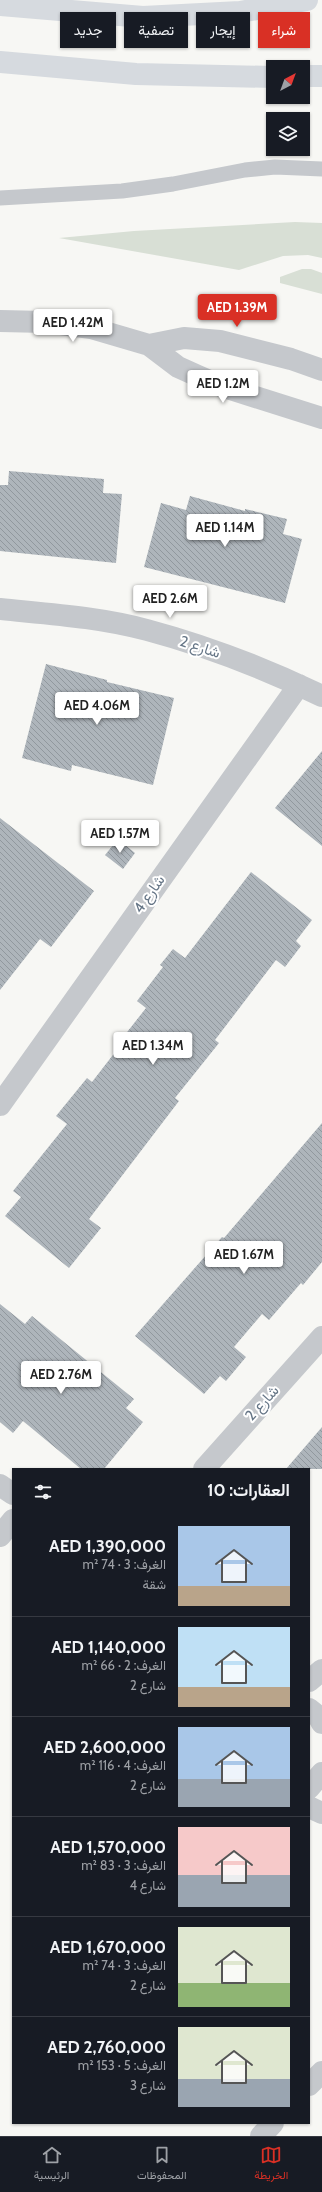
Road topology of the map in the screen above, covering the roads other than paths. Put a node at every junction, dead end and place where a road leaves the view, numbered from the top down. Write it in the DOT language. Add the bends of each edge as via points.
graph roads {
  1 [pos="307,0"];
  2 [pos="0,5"];
  3 [pos="0,62"];
  4 [pos="310,76"];
  5 [pos="322,76"];
  6 [pos="266,77"];
  7 [pos="322,169"];
  8 [pos="0,198"];
  9 [pos="0,321"];
  10 [pos="149,345"];
  11 [pos="322,370"];
  12 [pos="322,418"];
  13 [pos="0,608"];
  14 [pos="299,685"];
  15 [pos="322,696"];
  16 [pos="0,1105"];
  17 [pos="322,1337"];
  18 [pos="205,1468"];
  19 [pos="0,1485"];
  20 [pos="12,1493"];
  21 [pos="12,1521"];
  22 [pos="0,1536"];
  23 [pos="322,1670"];
  24 [pos="310,1681"];
  25 [pos="310,1710"];
  26 [pos="322,1723"];
  27 [pos="322,1773"];
  28 [pos="310,1787"];
  29 [pos="310,1807"];
  30 [pos="322,1813"];
  31 [pos="322,2072"];
  32 [pos="310,2084"];
  33 [pos="272,2124"];
  34 [pos="261,2136"];
  1 -- 2 [label="highway" via="240,12 143,17"];
  3 -- 6 [label="highway" via="136,74"];
  4 -- 5 [label="highway"];
  7 -- 8 [label="lane" via="252,169 122,191"];
  9 -- 10 [label="street" via="46,322 91,328"];
  10 -- 11 [label="street" via="202,338 291,359"];
  10 -- 12 [label="street" via="178,367 221,386"];
  13 -- 14 [label="street, شارع 2" via="71,616 146,630 216,652"];
  14 -- 15 [label="street, شارع 2"];
  14 -- 16 [label="street, شارع 4"];
  17 -- 18 [label="street, شارع 2"];
  19 -- 20 [label="street"];
  21 -- 22 [label="street"];
  23 -- 24 [label="street"];
  25 -- 26 [label="street"];
  27 -- 28 [label="street"];
  29 -- 30 [label="street"];
  31 -- 32 [label="street"];
  33 -- 34 [label="street"];
}
